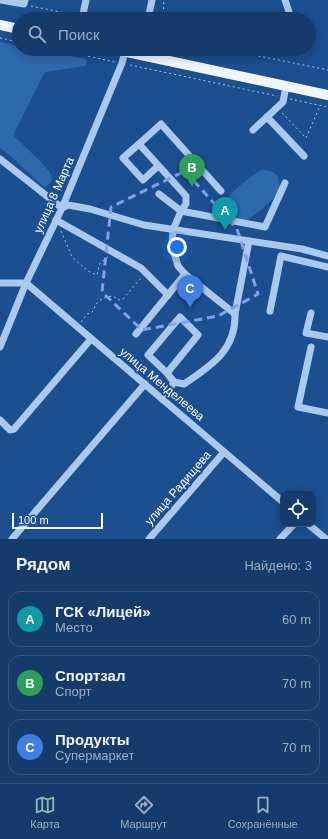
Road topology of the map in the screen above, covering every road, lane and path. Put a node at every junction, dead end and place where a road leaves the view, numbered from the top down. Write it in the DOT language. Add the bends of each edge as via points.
graph roads {
  1 [pos="0,0"];
  2 [pos="86,0"];
  3 [pos="152,0"];
  4 [pos="164,0"];
  5 [pos="285,0"];
  6 [pos="25,2"];
  7 [pos="61,12"];
  8 [pos="83,12"];
  9 [pos="149,12"];
  10 [pos="163,12"];
  11 [pos="290,12"];
  12 [pos="0,25"];
  13 [pos="12,28"];
  14 [pos="0,38"];
  15 [pos="12,41"];
  16 [pos="88,56"];
  17 [pos="124,56"];
  18 [pos="158,56"];
  19 [pos="259,56"];
  20 [pos="122,63"];
  21 [pos="328,70"];
  22 [pos="286,86"];
  23 [pos="328,95"];
  24 [pos="284,97"];
  25 [pos="320,105"];
  26 [pos="277,107"];
  27 [pos="328,107"];
  28 [pos="267,117"];
  29 [pos="253,130"];
  30 [pos="139,144"];
  31 [pos="304,156"];
  32 [pos="0,159"];
  33 [pos="158,166"];
  34 [pos="285,183"];
  35 [pos="221,191"];
  36 [pos="159,194"];
  37 [pos="62,208"];
  38 [pos="181,211"];
  39 [pos="56,220"];
  40 [pos="173,230"];
  41 [pos="249,241"];
  42 [pos="328,256"];
  43 [pos="107,257"];
  44 [pos="328,266"];
  45 [pos="146,273"];
  46 [pos="185,274"];
  47 [pos="0,283"];
  48 [pos="26,283"];
  49 [pos="168,295"];
  50 [pos="270,311"];
  51 [pos="311,313"];
  52 [pos="235,314"];
  53 [pos="77,327"];
  54 [pos="136,334"];
  55 [pos="328,337"];
  56 [pos="91,339"];
  57 [pos="0,347"];
  58 [pos="311,347"];
  59 [pos="167,372"];
  60 [pos="174,382"];
  61 [pos="144,384"];
  62 [pos="163,400"];
  63 [pos="328,412"];
  64 [pos="0,420"];
  65 [pos="224,452"];
  66 [pos="280,499"];
  67 [pos="291,527"];
  68 [pos="312,527"];
  69 [pos="12,539"];
  70 [pos="149,539"];
  71 [pos="280,539"];
  72 [pos="326,539"];
  1 -- 6 [label="street"];
  2 -- 8 [label="street"];
  3 -- 9 [label="street"];
  4 -- 10 [label="path"];
  5 -- 11 [label="street"];
  6 -- 7 [label="path"];
  12 -- 13 [label="main road"];
  14 -- 15 [label="path"];
  16 -- 20 [label="path"];
  17 -- 20 [label="street, улица 8 Марта"];
  18 -- 22 [label="main road"];
  19 -- 21 [label="path"];
  20 -- 24 [label="path"];
  20 -- 37 [label="street, улица 8 Марта"];
  22 -- 23 [label="main road"];
  22 -- 24 [label="street"];
  24 -- 25 [label="path"];
  24 -- 26 [label="street" via="283,102"];
  25 -- 26 [label="path" via="306,138"];
  25 -- 27 [label="path"];
  26 -- 28 [label="street"];
  28 -- 29 [label="street"];
  28 -- 31 [label="street"];
  30 -- 33 [label="street"];
  30 -- 33 [label="street" via="124,158 128,163 143,180"];
  30 -- 35 [label="street" via="161,124"];
  32 -- 37 [label="street"];
  33 -- 38 [label="street" via="186,196 186,204"];
  34 -- 38 [label="street" via="265,227"];
  36 -- 38 [label="street"];
  37 -- 39 [label="street, улица 8 Марта"];
  37 -- 40 [label="street" via="68,205 75,206 144,225"];
  38 -- 40 [label="street"];
  39 -- 43 [label="path" via="72,257 88,271 97,275 100,263"];
  39 -- 45 [label="street"];
  39 -- 48 [label="street, улица 8 Марта"];
  40 -- 41 [label="street"];
  40 -- 46 [label="street" via="172,246 178,266"];
  41 -- 42 [label="street" via="302,249"];
  41 -- 52 [label="street"];
  44 -- 50 [label="street" via="281,256"];
  45 -- 49 [label="street"];
  45 -- 53 [label="path" via="123,299 112,296 98,301 94,310 87,314"];
  46 -- 49 [label="street"];
  46 -- 52 [label="street"];
  47 -- 48 [label="street"];
  48 -- 53 [label="street, улица Менделеева"];
  48 -- 57 [label="street, улица 8 Марта"];
  49 -- 54 [label="street"];
  51 -- 55 [label="street" via="306,333"];
  52 -- 60 [label="street" via="235,325 228,344 216,361 184,384"];
  53 -- 56 [label="street, улица Менделеева"];
  56 -- 61 [label="street, улица Менделеева"];
  56 -- 64 [label="street" via="14,429 10,430"];
  58 -- 63 [label="street" via="298,407"];
  59 -- 59 [label="street" via="148,355 180,317 198,335"];
  59 -- 60 [label="street"];
  60 -- 62 [label="street"];
  61 -- 62 [label="street, улица Менделеева"];
  61 -- 69 [label="street"];
  62 -- 65 [label="street, улица Менделеева"];
  65 -- 66 [label="street, улица Менделеева"];
  65 -- 70 [label="street, улица Радищева"];
  67 -- 71 [label="street"];
  68 -- 72 [label="street"];
}
